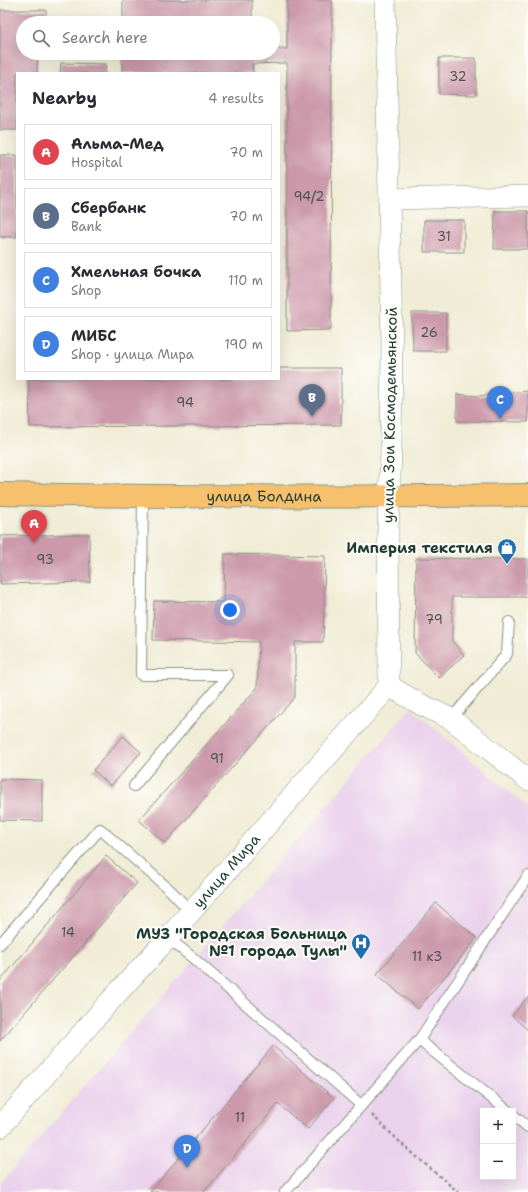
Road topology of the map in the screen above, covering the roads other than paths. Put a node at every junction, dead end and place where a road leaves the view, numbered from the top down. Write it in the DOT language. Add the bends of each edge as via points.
graph roads {
  1 [pos="386,0"];
  2 [pos="528,196"];
  3 [pos="390,198"];
  4 [pos="0,494"];
  5 [pos="528,495"];
  6 [pos="143,496"];
  7 [pos="389,497"];
  8 [pos="509,622"];
  9 [pos="389,686"];
  10 [pos="451,719"];
  11 [pos="528,780"];
  12 [pos="134,786"];
  13 [pos="528,876"];
  14 [pos="191,912"];
  15 [pos="168,938"];
  16 [pos="0,944"];
  17 [pos="420,1040"];
  18 [pos="361,1105"];
  19 [pos="504,1108"];
  20 [pos="516,1117"];
  21 [pos="528,1127"];
  22 [pos="0,1128"];
  23 [pos="285,1192"];
  1 -- 3 [label="street, улица Зои Космодемьянской"];
  2 -- 3 [label="street"];
  3 -- 7 [label="street, улица Зои Космодемьянской" via="392,350"];
  4 -- 6 [label="main road, улица Болдина"];
  5 -- 7 [label="main road, улица Болдина"];
  6 -- 7 [label="main road, улица Болдина"];
  6 -- 12 [label="lane" via="141,675 228,675"];
  7 -- 9 [label="street, улица Зои Космодемьянской"];
  8 -- 10 [label="lane" via="507,654"];
  9 -- 10 [label="street"];
  9 -- 14 [label="street, улица Мира"];
  10 -- 11 [label="street"];
  13 -- 17 [label="lane"];
  14 -- 15 [label="street, улица Мира"];
  14 -- 16 [label="lane" via="171,891 100,829"];
  15 -- 18 [label="lane"];
  15 -- 22 [label="street, улица Мира"];
  17 -- 18 [label="lane"];
  17 -- 19 [label="lane"];
  18 -- 23 [label="lane"];
  20 -- 21 [label="lane"];
}
